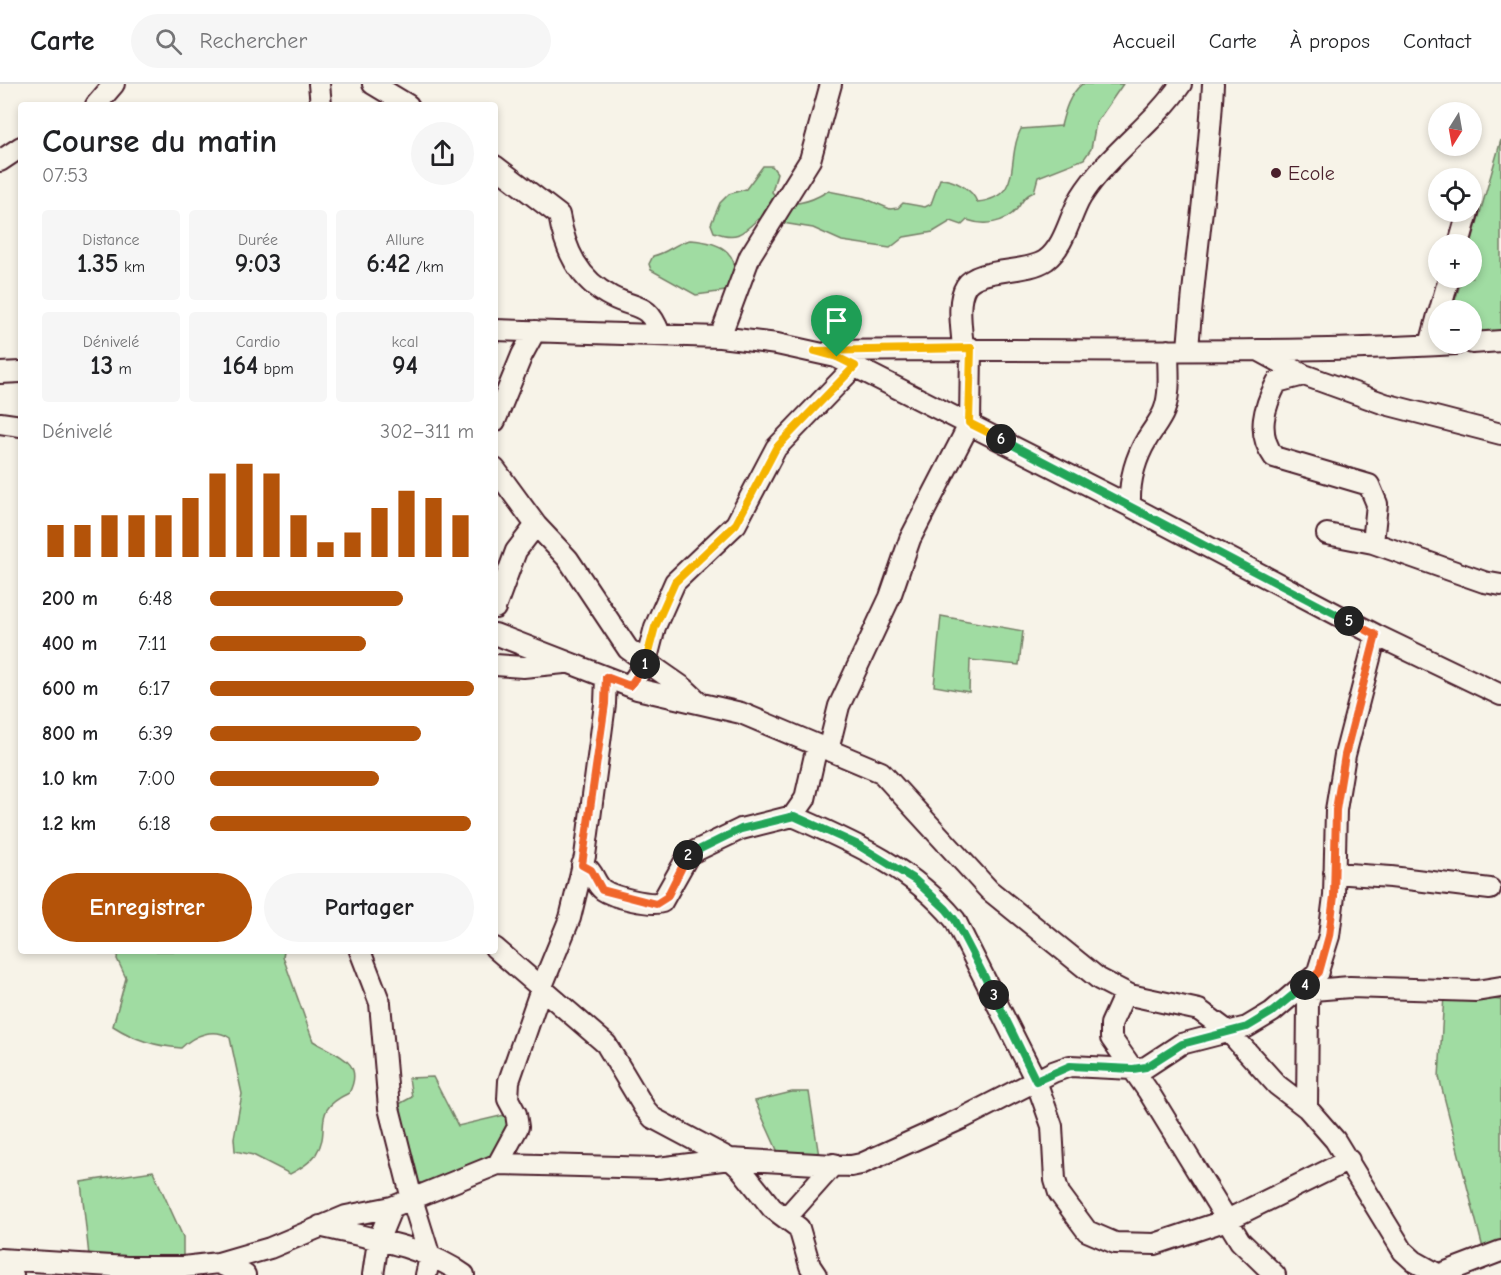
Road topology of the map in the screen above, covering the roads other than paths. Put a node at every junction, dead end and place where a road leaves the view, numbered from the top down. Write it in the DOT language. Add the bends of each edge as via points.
graph roads {
  1 [pos="114,84"];
  2 [pos="319,84"];
  3 [pos="373,84"];
  4 [pos="831,84"];
  5 [pos="1181,84"];
  6 [pos="1213,84"];
  7 [pos="99,102"];
  8 [pos="321,102"];
  9 [pos="403,102"];
  10 [pos="18,149"];
  11 [pos="0,161"];
  12 [pos="498,168"];
  13 [pos="498,330"];
  14 [pos="535,331"];
  15 [pos="660,334"];
  16 [pos="720,337"];
  17 [pos="1501,341"];
  18 [pos="1482,342"];
  19 [pos="1428,345"];
  20 [pos="967,349"];
  21 [pos="1257,349"];
  22 [pos="1168,350"];
  23 [pos="1188,350"];
  24 [pos="815,351"];
  25 [pos="855,366"];
  26 [pos="18,372"];
  27 [pos="0,373"];
  28 [pos="1304,375"];
  29 [pos="498,414"];
  30 [pos="969,423"];
  31 [pos="1501,434"];
  32 [pos="498,473"];
  33 [pos="1130,506"];
  34 [pos="536,525"];
  35 [pos="1327,534"];
  36 [pos="1373,543"];
  37 [pos="1501,585"];
  38 [pos="498,600"];
  39 [pos="498,635"];
  40 [pos="1376,635"];
  41 [pos="646,662"];
  42 [pos="569,663"];
  43 [pos="498,665"];
  44 [pos="606,677"];
  45 [pos="630,686"];
  46 [pos="1501,695"];
  47 [pos="700,703"];
  48 [pos="822,748"];
  49 [pos="794,816"];
  50 [pos="582,865"];
  51 [pos="1334,873"];
  52 [pos="1490,890"];
  53 [pos="498,950"];
  54 [pos="363,954"];
  55 [pos="1316,981"];
  56 [pos="542,986"];
  57 [pos="1500,988"];
  58 [pos="1125,993"];
  59 [pos="1230,1033"];
  60 [pos="1133,1069"];
  61 [pos="1036,1081"];
  62 [pos="1307,1108"];
  63 [pos="730,1159"];
  64 [pos="1349,1160"];
  65 [pos="498,1164"];
  66 [pos="834,1164"];
  67 [pos="412,1199"];
  68 [pos="392,1207"];
  69 [pos="786,1218"];
  70 [pos="1227,1220"];
  71 [pos="320,1226"];
  72 [pos="378,1241"];
  73 [pos="1501,1251"];
  74 [pos="0,1258"];
  75 [pos="218,1263"];
  76 [pos="428,1266"];
  77 [pos="0,1267"];
  78 [pos="1273,1274"];
  79 [pos="13,1275"];
  80 [pos="245,1275"];
  81 [pos="373,1275"];
  82 [pos="464,1275"];
  83 [pos="816,1275"];
  84 [pos="1438,1275"];
  1 -- 7 [label="street"];
  2 -- 8 [label="street"];
  3 -- 9 [label="street"];
  4 -- 16 [label="street" via="810,160 750,255"];
  5 -- 20 [label="street" via="1081,197 1049,258 1028,267 976,276 967,284 961,306"];
  6 -- 23 [label="street" via="1208,174 1192,284"];
  10 -- 11 [label="street"];
  12 -- 15 [label="street" via="559,215 564,243 582,274 611,297 653,316"];
  13 -- 14 [label="street"];
  14 -- 15 [label="street"];
  14 -- 29 [label="street"];
  15 -- 16 [label="street"];
  16 -- 24 [label="street"];
  17 -- 18 [label="street"];
  19 -- 21 [label="street"];
  20 -- 22 [label="street"];
  20 -- 24 [label="street"];
  20 -- 30 [label="street"];
  21 -- 23 [label="street"];
  21 -- 28 [label="street"];
  22 -- 23 [label="street"];
  22 -- 33 [label="street" via="1167,401 1137,461"];
  24 -- 25 [label="street"];
  25 -- 30 [label="street"];
  25 -- 41 [label="street" via="776,448 736,524 675,582 655,627"];
  26 -- 27 [label="street"];
  28 -- 31 [label="street" via="1385,404"];
  28 -- 36 [label="street" via="1277,382 1266,402 1262,426 1267,447 1274,457 1369,485 1377,504"];
  30 -- 33 [label="street"];
  30 -- 48 [label="street" via="910,539 890,597"];
  32 -- 34 [label="street"];
  33 -- 40 [label="street"];
  34 -- 38 [label="street" via="516,551"];
  34 -- 41 [label="street" via="568,559 628,649"];
  35 -- 36 [label="street"];
  36 -- 37 [label="street"];
  39 -- 42 [label="street"];
  40 -- 46 [label="street"];
  40 -- 51 [label="street" via="1345,755 1336,810"];
  41 -- 45 [label="street"];
  41 -- 47 [label="street"];
  42 -- 43 [label="street"];
  42 -- 44 [label="street"];
  44 -- 45 [label="street"];
  44 -- 50 [label="street"];
  45 -- 47 [label="street"];
  47 -- 48 [label="street" via="751,716"];
  48 -- 49 [label="street" via="805,799"];
  48 -- 58 [label="street" via="881,772 989,890 1099,979"];
  49 -- 50 [label="street" via="741,829 689,854 667,897 656,904 602,890 591,870"];
  49 -- 61 [label="street" via="878,855 915,880 946,909"];
  50 -- 56 [label="street" via="570,918"];
  51 -- 52 [label="street"];
  51 -- 55 [label="street" via="1329,936"];
  53 -- 56 [label="street"];
  54 -- 67 [label="street" via="380,1003 389,1108"];
  55 -- 57 [label="street" via="1359,987 1476,991"];
  55 -- 59 [label="street" via="1272,1012"];
  55 -- 62 [label="street" via="1308,1003"];
  56 -- 63 [label="street" via="606,1044 653,1118"];
  56 -- 65 [label="street" via="509,1081 508,1099 518,1127"];
  58 -- 59 [label="street" via="1199,1010"];
  58 -- 60 [label="street" via="1111,1024 1111,1038"];
  59 -- 60 [label="street" via="1182,1044 1151,1064"];
  59 -- 62 [label="street" via="1277,1085"];
  60 -- 61 [label="street" via="1070,1066"];
  60 -- 70 [label="street"];
  61 -- 66 [label="street" via="882,1155 851,1166"];
  61 -- 70 [label="street" via="1052,1126 1054,1180 1087,1231 1115,1243 1143,1245"];
  62 -- 64 [label="street"];
  63 -- 65 [label="street" via="658,1168"];
  63 -- 66 [label="street"];
  63 -- 69 [label="street" via="772,1208"];
  64 -- 70 [label="street"];
  64 -- 84 [label="street" via="1403,1251"];
  65 -- 67 [label="street"];
  66 -- 69 [label="street"];
  67 -- 68 [label="street"];
  67 -- 76 [label="street"];
  68 -- 71 [label="street" via="368,1210"];
  68 -- 72 [label="street"];
  69 -- 83 [label="street" via="802,1233"];
  70 -- 78 [label="street" via="1240,1241"];
  71 -- 72 [label="street"];
  71 -- 75 [label="street" via="270,1248"];
  72 -- 76 [label="street"];
  72 -- 81 [label="street"];
  73 -- 84 [label="street"];
  74 -- 75 [label="street" via="127,1268"];
  75 -- 80 [label="street"];
  76 -- 82 [label="street" via="448,1263"];
  77 -- 79 [label="street"];
}
